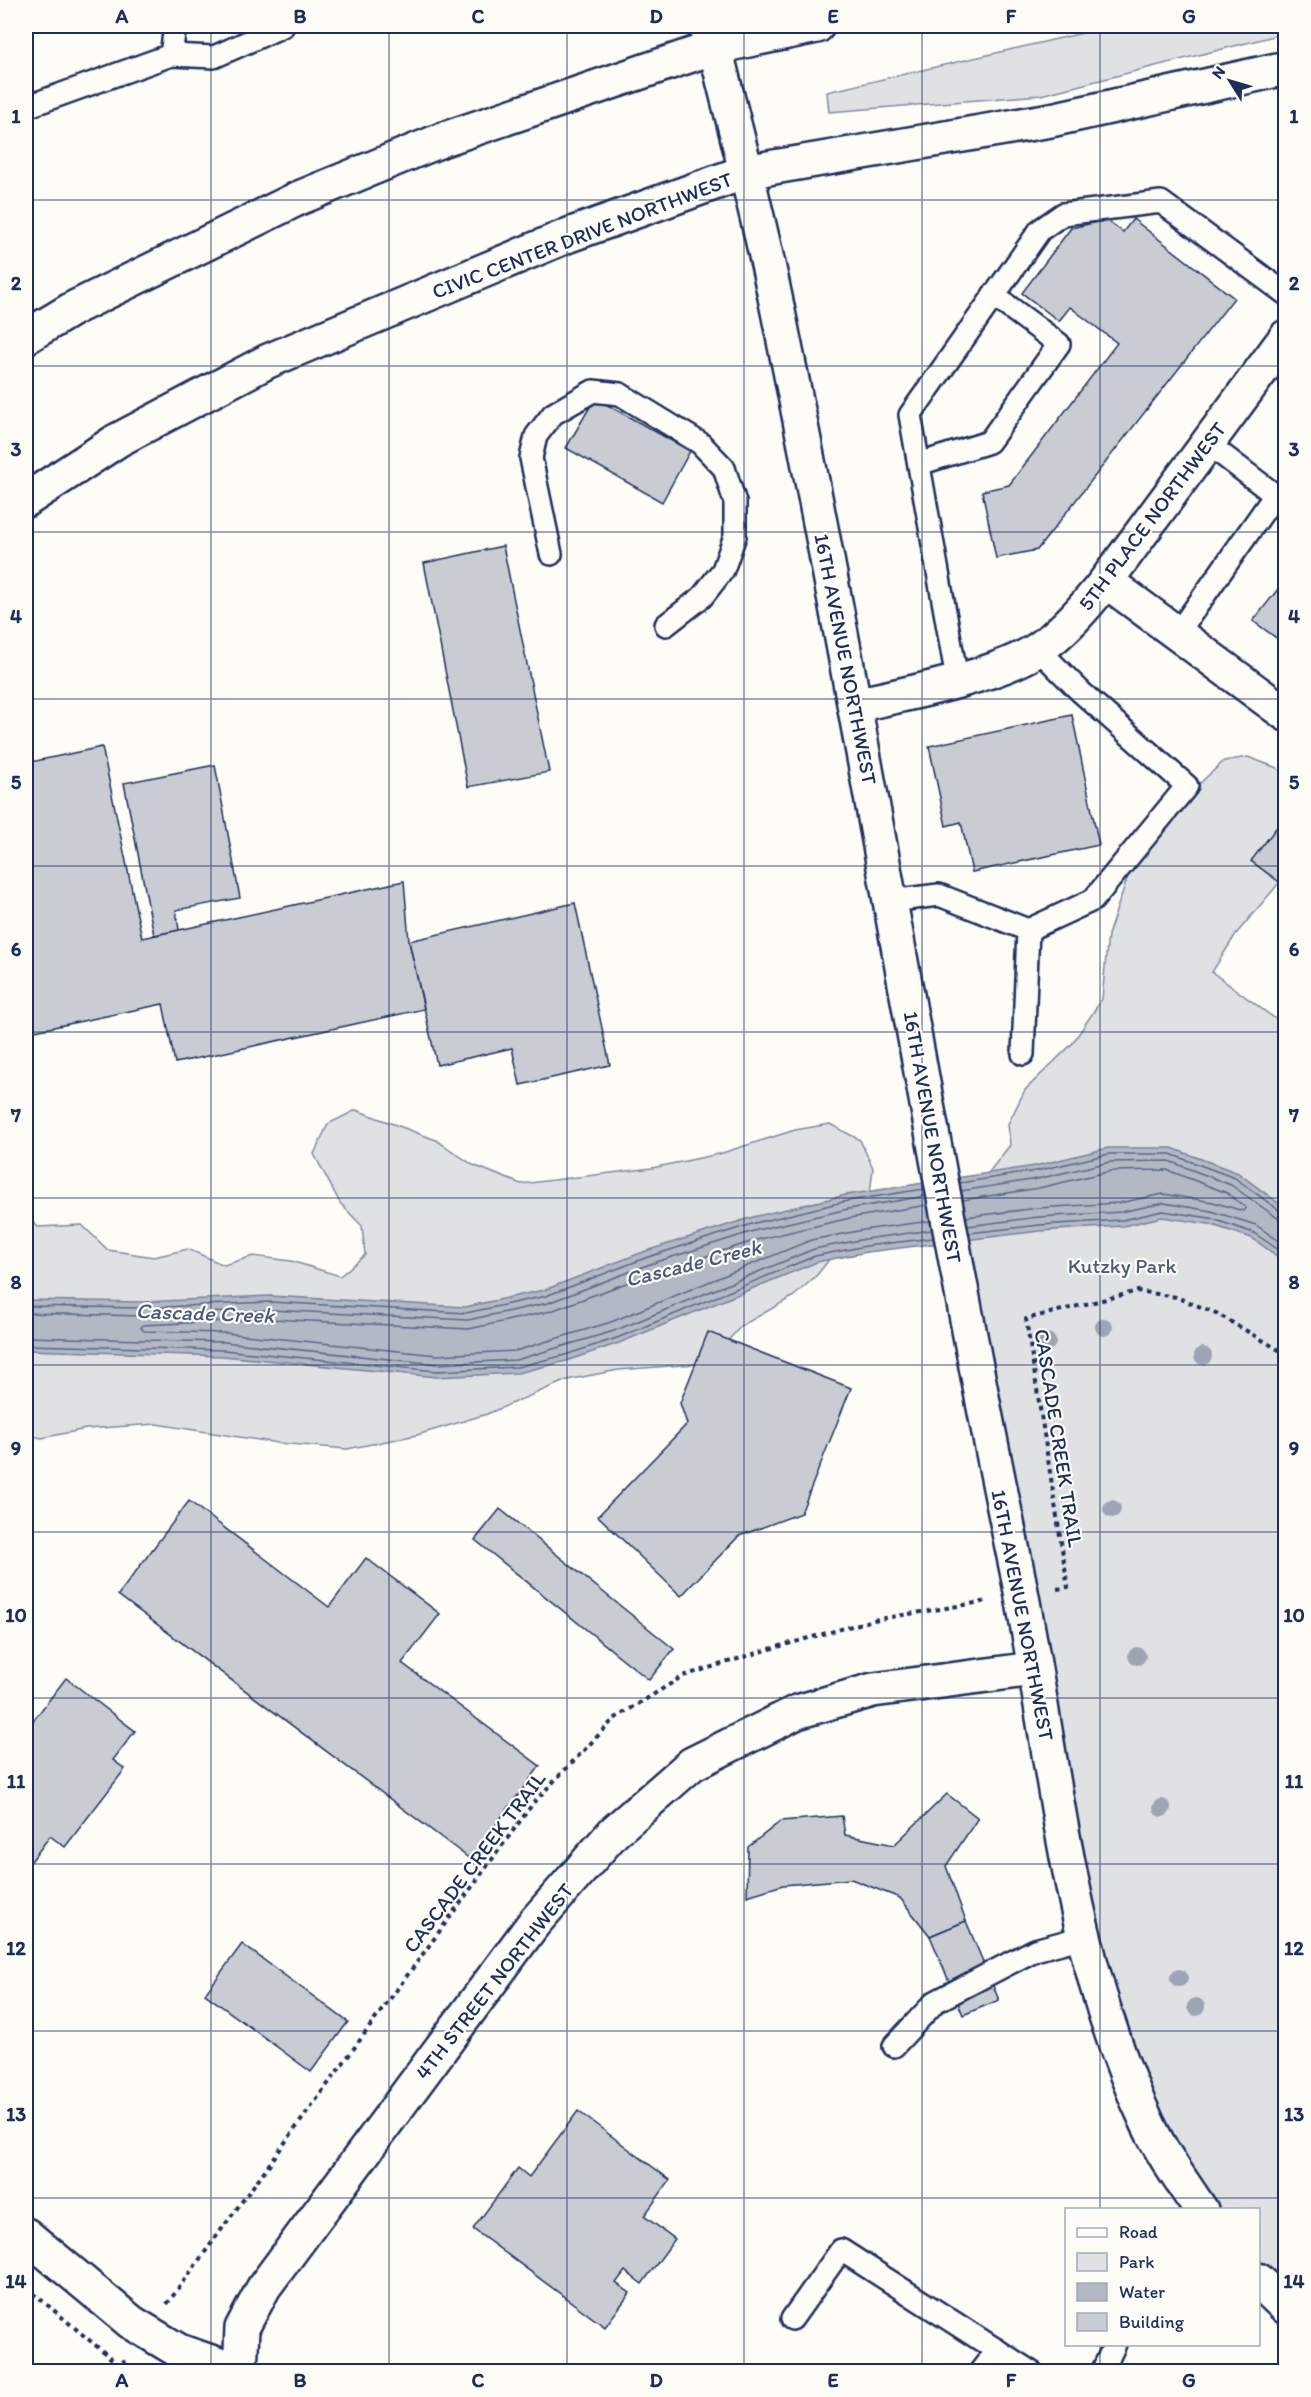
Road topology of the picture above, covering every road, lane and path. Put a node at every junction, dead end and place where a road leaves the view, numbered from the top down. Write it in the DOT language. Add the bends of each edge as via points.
graph roads {
  1 [pos="175,26"];
  2 [pos="283,26"];
  3 [pos="817,26"];
  4 [pos="710,33"];
  5 [pos="171,55"];
  6 [pos="1286,68"];
  7 [pos="26,107"];
  8 [pos="745,172"];
  9 [pos="1286,294"];
  10 [pos="993,295"];
  11 [pos="26,337"];
  12 [pos="1286,337"];
  13 [pos="1207,443"];
  14 [pos="919,464"];
  15 [pos="26,500"];
  16 [pos="552,554"];
  17 [pos="1106,581"];
  18 [pos="666,626"];
  19 [pos="1177,633"];
  20 [pos="1038,649"];
  21 [pos="957,679"];
  22 [pos="855,705"];
  23 [pos="1286,714"];
  24 [pos="890,902"];
  25 [pos="1028,930"];
  26 [pos="1023,1054"];
  27 [pos="1286,1354"];
  28 [pos="1068,1587"];
  29 [pos="966,1605"];
  30 [pos="1034,1669"];
  31 [pos="1083,1937"];
  32 [pos="894,2046"];
  33 [pos="1200,2208"];
  34 [pos="26,2235"];
  35 [pos="1260,2282"];
  36 [pos="1286,2307"];
  37 [pos="792,2319"];
  38 [pos="151,2334"];
  39 [pos="1114,2346"];
  40 [pos="997,2350"];
  41 [pos="240,2372"];
  42 [pos="980,2372"];
  43 [pos="1030,2372"];
  44 [pos="1102,2372"];
  1 -- 5 [label="lane"];
  2 -- 5 [label="lane" via="214,57"];
  3 -- 4 [label="street"];
  4 -- 8 [label="street, 16TH AVENUE NORTHWEST"];
  4 -- 11 [label="street" via="299,198 74,308"];
  5 -- 7 [label="lane"];
  6 -- 8 [label="street, CIVIC CENTER DRIVE NORTHWEST" via="1051,120"];
  8 -- 15 [label="street, CIVIC CENTER DRIVE NORTHWEST" via="569,235 268,361 118,440"];
  8 -- 22 [label="street, 16TH AVENUE NORTHWEST" via="775,294"];
  9 -- 10 [label="lane" via="1161,202 1063,214 1040,230"];
  10 -- 14 [label="lane" via="910,415"];
  10 -- 14 [label="lane" via="1059,344 989,441"];
  12 -- 13 [label="street, 5TH PLACE NORTHWEST"];
  13 -- 17 [label="street, 5TH PLACE NORTHWEST"];
  13 -- 19 [label="lane" via="1275,495"];
  14 -- 21 [label="lane"];
  16 -- 18 [label="lane" via="531,458 536,436 553,414 593,391 620,393 700,443 724,468 735,501 735,536 723,570 702,597"];
  17 -- 19 [label="street"];
  17 -- 20 [label="street, 5TH PLACE NORTHWEST" via="1079,614"];
  19 -- 23 [label="street"];
  20 -- 21 [label="street, 5TH PLACE NORTHWEST" via="1012,663"];
  20 -- 25 [label="lane" via="1187,786 1093,900"];
  21 -- 22 [label="street, 5TH PLACE NORTHWEST"];
  22 -- 24 [label="street, 16TH AVENUE NORTHWEST"];
  24 -- 25 [label="lane" via="939,895"];
  24 -- 30 [label="street, 16TH AVENUE NORTHWEST"];
  25 -- 26 [label="lane"];
  27 -- 28 [label="path, CASCADE CREEK TRAIL" via="1216,1313 1176,1297 1138,1291 1026,1319"];
  29 -- 38 [label="path, CASCADE CREEK TRAIL" via="873,1620 683,1676 614,1719 534,1802 159,2314"];
  30 -- 31 [label="street, 16TH AVENUE NORTHWEST"];
  30 -- 41 [label="street, 4TH STREET NORTHWEST" via="873,1690 797,1712 692,1764 614,1832 534,1923 264,2287 242,2328"];
  31 -- 32 [label="lane" via="1035,1950 935,2002"];
  31 -- 33 [label="street, 16TH AVENUE NORTHWEST" via="1104,2014 1149,2128"];
  34 -- 38 [label="street" via="131,2322"];
  35 -- 36 [label="street"];
  37 -- 40 [label="lane" via="842,2250"];
  38 -- 41 [label="street" via="179,2351"];
  39 -- 44 [label="lane"];
  40 -- 42 [label="lane"];
  40 -- 43 [label="lane"];
}
